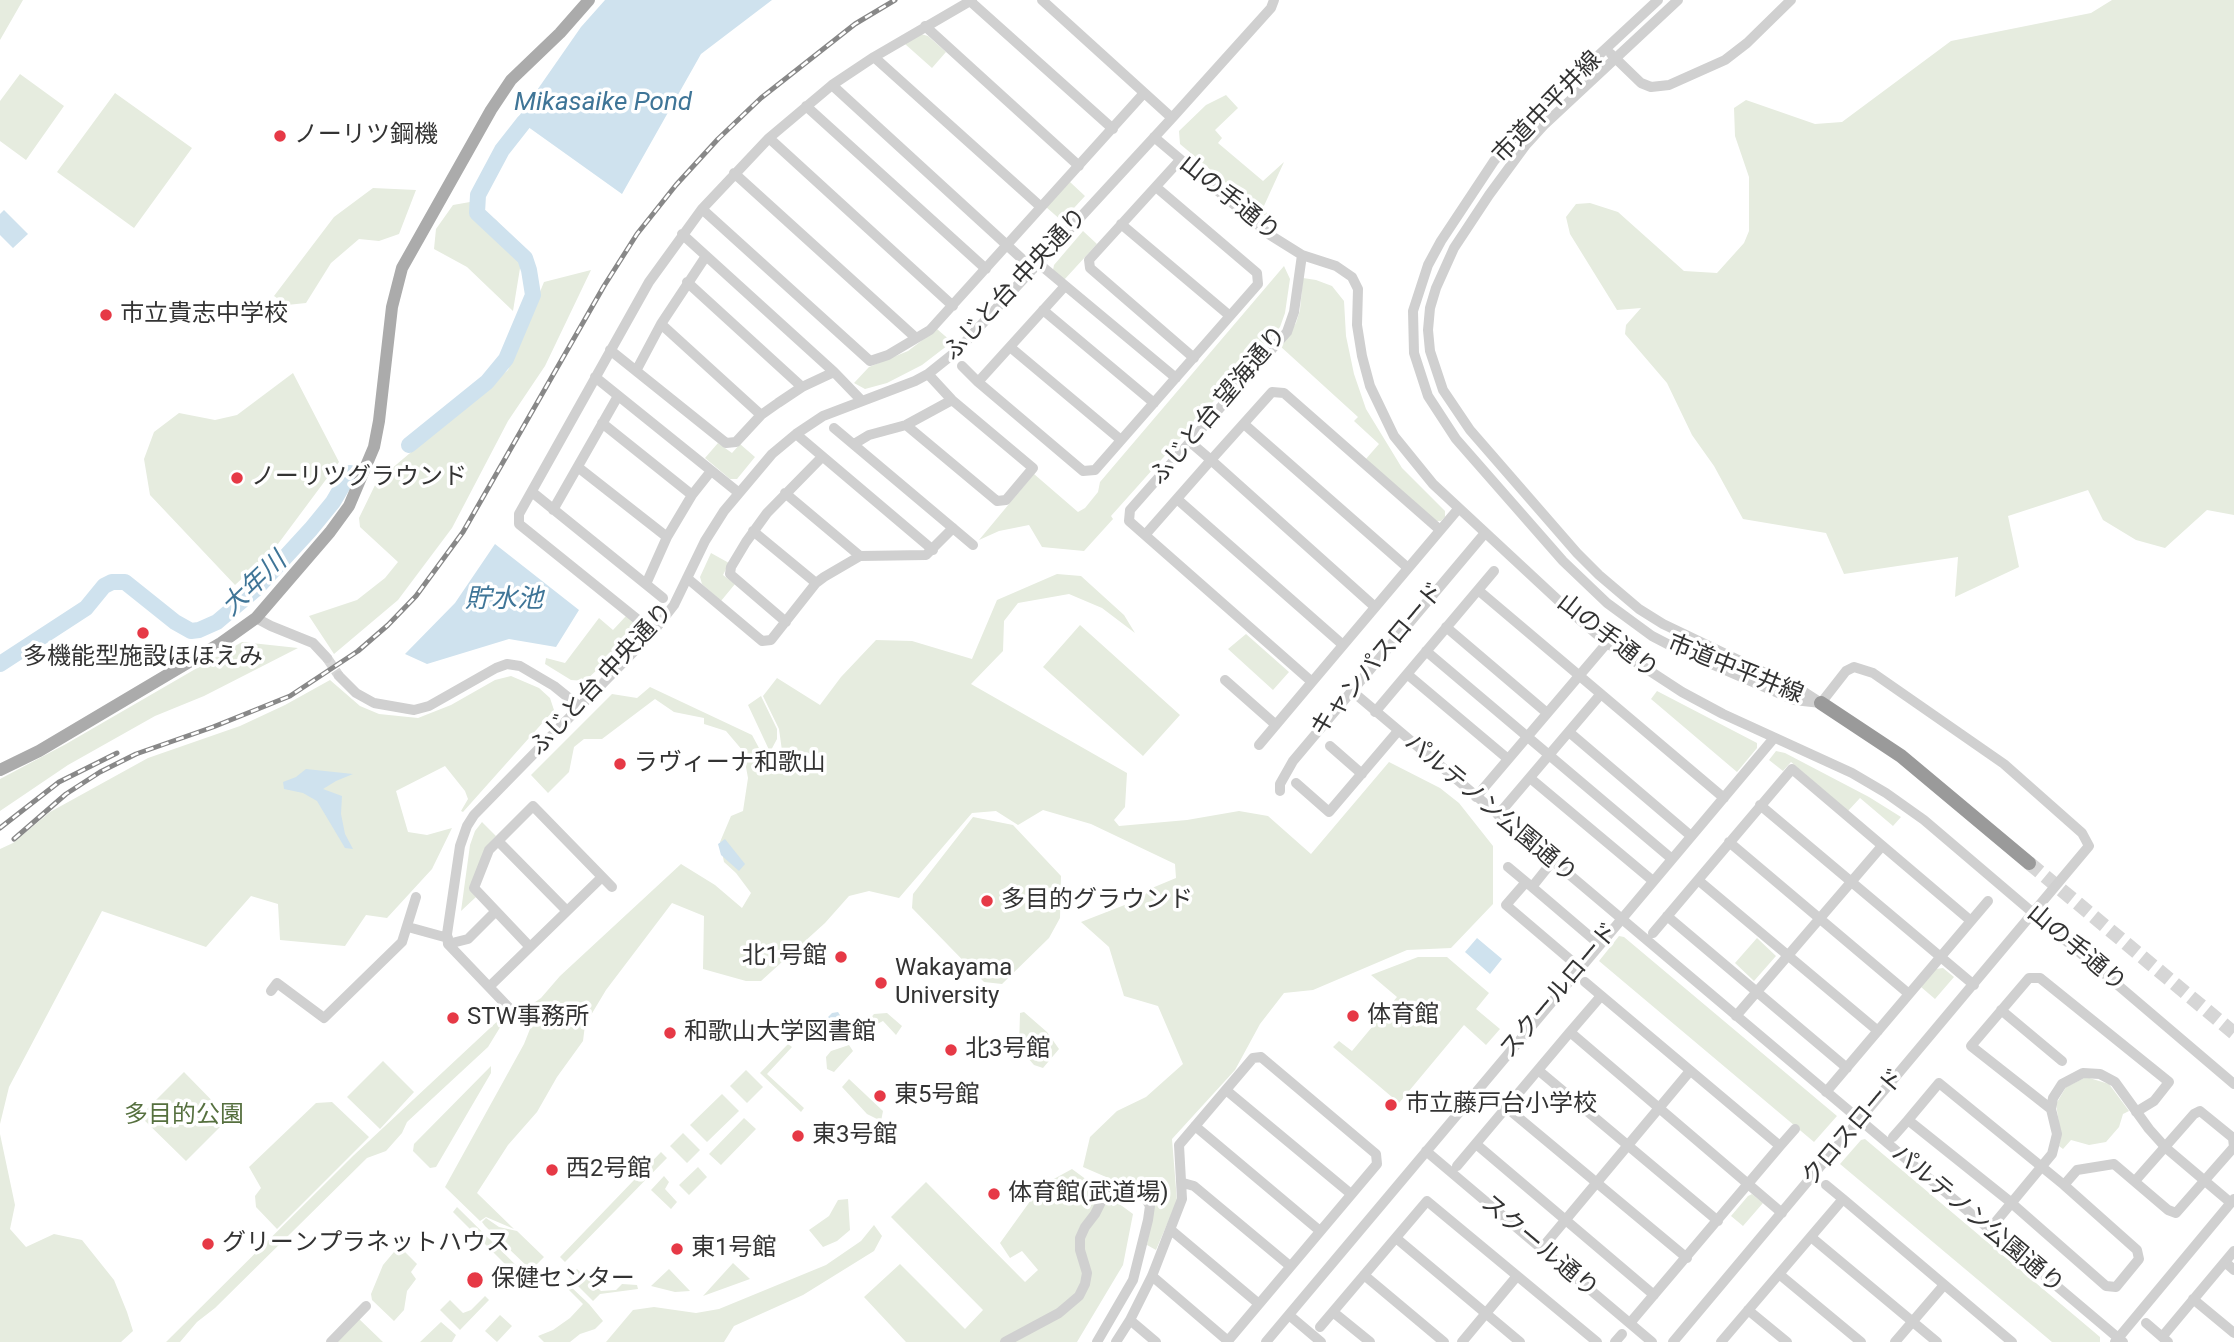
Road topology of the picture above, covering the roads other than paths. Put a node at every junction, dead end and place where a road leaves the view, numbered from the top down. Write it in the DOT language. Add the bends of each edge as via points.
graph roads {
  1 [pos="589,0"];
  2 [pos="1042,0"];
  3 [pos="1274,0"];
  4 [pos="1658,0"];
  5 [pos="1678,0"];
  6 [pos="1791,0"];
  7 [pos="971,1"];
  8 [pos="925,26"];
  9 [pos="1606,48"];
  10 [pos="874,57"];
  11 [pos="1615,58"];
  12 [pos="832,85"];
  13 [pos="1144,93"];
  14 [pos="806,106"];
  15 [pos="1172,118"];
  16 [pos="1113,129"];
  17 [pos="1154,137"];
  18 [pos="769,138"];
  19 [pos="1180,160"];
  20 [pos="1079,166"];
  21 [pos="734,173"];
  22 [pos="1156,187"];
  23 [pos="1041,207"];
  24 [pos="702,209"];
  25 [pos="1121,225"];
  26 [pos="682,234"];
  27 [pos="1007,246"];
  28 [pos="1302,255"];
  29 [pos="706,256"];
  30 [pos="1035,266"];
  31 [pos="986,269"];
  32 [pos="687,282"];
  33 [pos="1065,286"];
  34 [pos="953,306"];
  35 [pos="1043,310"];
  36 [pos="1230,316"];
  37 [pos="661,324"];
  38 [pos="916,338"];
  39 [pos="1010,347"];
  40 [pos="610,350"];
  41 [pos="1194,358"];
  42 [pos="962,366"];
  43 [pos="636,371"];
  44 [pos="834,372"];
  45 [pos="928,374"];
  46 [pos="595,377"];
  47 [pos="1176,378"];
  48 [pos="978,382"];
  49 [pos="802,387"];
  50 [pos="618,396"];
  51 [pos="952,400"];
  52 [pos="862,401"];
  53 [pos="1154,403"];
  54 [pos="761,415"];
  55 [pos="602,423"];
  56 [pos="1244,424"];
  57 [pos="906,425"];
  58 [pos="834,428"];
  59 [pos="796,434"];
  60 [pos="1121,440"];
  61 [pos="1190,442"];
  62 [pos="854,444"];
  63 [pos="822,457"];
  64 [pos="1211,460"];
  65 [pos="579,468"];
  66 [pos="711,471"];
  67 [pos="532,492"];
  68 [pos="739,493"];
  69 [pos="785,493"];
  70 [pos="692,495"];
  71 [pos="1177,499"];
  72 [pos="1458,508"];
  73 [pos="554,510"];
  74 [pos="953,528"];
  75 [pos="1440,530"];
  76 [pos="753,531"];
  77 [pos="1485,533"];
  78 [pos="1145,535"];
  79 [pos="667,537"];
  80 [pos="973,545"];
  81 [pos="933,550"];
  82 [pos="860,556"];
  83 [pos="1408,568"];
  84 [pos="1494,571"];
  85 [pos="687,579"];
  86 [pos="816,583"];
  87 [pos="646,584"];
  88 [pos="1478,590"];
  89 [pos="663,598"];
  90 [pos="1375,607"];
  91 [pos="256,618"];
  92 [pos="786,622"];
  93 [pos="1446,627"];
  94 [pos="653,632"];
  95 [pos="1607,643"];
  96 [pos="1343,645"];
  97 [pos="1426,650"];
  98 [pos="327,658"];
  99 [pos="1407,674"];
  100 [pos="339,676"];
  101 [pos="1578,676"];
  102 [pos="1225,680"];
  103 [pos="1312,682"];
  104 [pos="1600,695"];
  105 [pos="1359,697"];
  106 [pos="1821,703"];
  107 [pos="580,708"];
  108 [pos="1375,712"];
  109 [pos="1547,713"];
  110 [pos="1276,724"];
  111 [pos="1398,731"];
  112 [pos="1569,732"];
  113 [pos="1527,737"];
  114 [pos="1774,738"];
  115 [pos="1259,745"];
  116 [pos="1330,746"];
  117 [pos="1550,755"];
  118 [pos="1508,759"];
  119 [pos="0,770"];
  120 [pos="1362,774"];
  121 [pos="1530,778"];
  122 [pos="1296,783"];
  123 [pos="1280,791"];
  124 [pos="1476,797"];
  125 [pos="1724,798"];
  126 [pos="1760,805"];
  127 [pos="1498,816"];
  128 [pos="1691,836"];
  129 [pos="498,841"];
  130 [pos="1729,842"];
  131 [pos="1882,846"];
  132 [pos="1672,859"];
  133 [pos="1552,862"];
  134 [pos="2029,863"];
  135 [pos="1508,867"];
  136 [pos="602,877"];
  137 [pos="1698,880"];
  138 [pos="1653,881"];
  139 [pos="1850,882"];
  140 [pos="1529,884"];
  141 [pos="612,887"];
  142 [pos="416,897"];
  143 [pos="1988,901"];
  144 [pos="496,911"];
  145 [pos="567,911"];
  146 [pos="2034,914"];
  147 [pos="1667,916"];
  148 [pos="1819,918"];
  149 [pos="1621,920"];
  150 [pos="1971,920"];
  151 [pos="408,927"];
  152 [pos="1653,933"];
  153 [pos="448,941"];
  154 [pos="1600,945"];
  155 [pos="530,947"];
  156 [pos="1788,955"];
  157 [pos="1941,957"];
  158 [pos="1580,968"];
  159 [pos="1585,982"];
  160 [pos="1974,985"];
  161 [pos="489,987"];
  162 [pos="271,990"];
  163 [pos="1757,992"];
  164 [pos="1909,994"];
  165 [pos="1601,996"];
  166 [pos="2001,1010"];
  167 [pos="512,1011"];
  168 [pos="1736,1016"];
  169 [pos="1878,1031"];
  170 [pos="1570,1032"];
  171 [pos="2062,1061"];
  172 [pos="1847,1068"];
  173 [pos="1538,1070"];
  174 [pos="1690,1071"];
  175 [pos="2234,1084"];
  176 [pos="1226,1090"];
  177 [pos="1826,1092"];
  178 [pos="1507,1108"];
  179 [pos="1659,1108"];
  180 [pos="2051,1109"];
  181 [pos="2136,1112"];
  182 [pos="1908,1119"];
  183 [pos="1860,1121"];
  184 [pos="1195,1126"];
  185 [pos="1795,1129"];
  186 [pos="1893,1137"];
  187 [pos="1476,1144"];
  188 [pos="1627,1146"];
  189 [pos="1780,1146"];
  190 [pos="2166,1148"];
  191 [pos="1426,1151"];
  192 [pos="1457,1166"];
  193 [pos="2042,1167"];
  194 [pos="2205,1180"];
  195 [pos="2135,1181"];
  196 [pos="1597,1182"];
  197 [pos="1183,1183"];
  198 [pos="1748,1184"];
  199 [pos="1826,1185"];
  200 [pos="2064,1185"];
  201 [pos="1351,1194"];
  202 [pos="1843,1199"];
  203 [pos="2233,1201"];
  204 [pos="2011,1204"];
  205 [pos="1783,1213"];
  206 [pos="1566,1219"];
  207 [pos="1718,1221"];
  208 [pos="1171,1230"];
  209 [pos="1989,1230"];
  210 [pos="1320,1231"];
  211 [pos="1811,1237"];
  212 [pos="1396,1238"];
  213 [pos="1542,1248"];
  214 [pos="2234,1251"];
  215 [pos="1686,1258"];
  216 [pos="2225,1262"];
  217 [pos="1290,1266"];
  218 [pos="2234,1270"];
  219 [pos="1779,1273"];
  220 [pos="1364,1275"];
  221 [pos="1152,1276"];
  222 [pos="1517,1276"];
  223 [pos="1944,1285"];
  224 [pos="1654,1295"];
  225 [pos="2193,1299"];
  226 [pos="1259,1304"];
  227 [pos="366,1306"];
  228 [pos="1748,1310"];
  229 [pos="1333,1311"];
  230 [pos="1486,1314"];
  231 [pos="1289,1315"];
  232 [pos="1130,1320"];
  233 [pos="1913,1321"];
  234 [pos="2146,1323"];
  235 [pos="1630,1324"];
  236 [pos="1320,1327"];
  237 [pos="2234,1334"];
  238 [pos="2165,1339"];
  239 [pos="1099,1341"];
  240 [pos="1228,1341"];
  241 [pos="2118,1341"];
  242 [pos="331,1342"];
  243 [pos="1005,1342"];
  244 [pos="1116,1342"];
  245 [pos="1156,1342"];
  246 [pos="1266,1342"];
  247 [pos="1321,1342"];
  248 [pos="1370,1342"];
  249 [pos="1444,1342"];
  250 [pos="1462,1342"];
  251 [pos="1520,1342"];
  252 [pos="1597,1342"];
  253 [pos="1652,1342"];
  254 [pos="1673,1342"];
  255 [pos="1721,1342"];
  256 [pos="1787,1342"];
  257 [pos="1861,1342"];
  258 [pos="1895,1342"];
  259 [pos="1937,1342"];
  260 [pos="2012,1342"];
  261 [pos="2229,1342"];
  1 -- 91 [label="main road" via="504,90 402,268 392,307 379,421 366,469 349,506 330,532"];
  2 -- 13 [label="street"];
  3 -- 15 [label="street, 山の手通り"];
  4 -- 9 [label="street, 市道中平井線"];
  5 -- 11 [label="street, 市道中平井線"];
  6 -- 11 [label="street" via="1725,60 1670,85 1641,83"];
  7 -- 8 [label="street"];
  7 -- 16 [label="street"];
  8 -- 10 [label="street"];
  8 -- 20 [label="street"];
  9 -- 11 [label="street"];
  9 -- 106 [label="street, 市道中平井線" via="1511,139 1441,241 1413,311 1419,375 1427,396 1456,439 1563,561 1607,603 1689,655 1794,700"];
  10 -- 12 [label="street"];
  10 -- 23 [label="street"];
  11 -- 106 [label="street, 市道中平井線" via="1525,146 1454,248 1430,308 1430,351 1443,390 1462,420 1577,553 1619,593 1689,638"];
  12 -- 14 [label="street"];
  12 -- 27 [label="street"];
  13 -- 15 [label="street"];
  13 -- 16 [label="street"];
  14 -- 18 [label="street"];
  14 -- 31 [label="street"];
  15 -- 17 [label="street, 山の手通り"];
  16 -- 20 [label="street"];
  17 -- 19 [label="street, 山の手通り"];
  17 -- 30 [label="street, ふじと台 中央通り"];
  18 -- 21 [label="street"];
  18 -- 34 [label="street"];
  19 -- 22 [label="street"];
  19 -- 28 [label="street, 山の手通り" via="1270,235"];
  20 -- 23 [label="street"];
  21 -- 24 [label="street"];
  21 -- 38 [label="street"];
  22 -- 25 [label="street"];
  22 -- 36 [label="street" via="1257,274 1258,284"];
  23 -- 27 [label="street"];
  24 -- 26 [label="street"];
  24 -- 38 [label="street" via="870,361"];
  25 -- 36 [label="street"];
  25 -- 41 [label="street" via="1089,260 1090,268"];
  26 -- 29 [label="street"];
  26 -- 40 [label="street"];
  27 -- 30 [label="street"];
  27 -- 31 [label="street"];
  28 -- 61 [label="street, ふじと台 望海通り" via="1287,332"];
  28 -- 72 [label="street, 山の手通り" via="1336,266 1352,277 1362,356 1381,412 1416,464"];
  29 -- 32 [label="street"];
  29 -- 44 [label="street"];
  30 -- 33 [label="street"];
  30 -- 45 [label="street, ふじと台 中央通り" via="958,350"];
  31 -- 34 [label="street"];
  32 -- 37 [label="street"];
  32 -- 49 [label="street"];
  33 -- 35 [label="street"];
  33 -- 47 [label="street"];
  34 -- 38 [label="street"];
  35 -- 39 [label="street"];
  35 -- 53 [label="street"];
  36 -- 41 [label="street"];
  37 -- 43 [label="street"];
  37 -- 54 [label="street"];
  39 -- 48 [label="street"];
  39 -- 60 [label="street"];
  40 -- 43 [label="street"];
  40 -- 46 [label="street"];
  41 -- 47 [label="street"];
  42 -- 48 [label="street"];
  43 -- 54 [label="street" via="726,443 736,442"];
  44 -- 49 [label="street"];
  44 -- 52 [label="street"];
  45 -- 51 [label="street"];
  45 -- 52 [label="street, ふじと台 中央通り"];
  46 -- 50 [label="street"];
  46 -- 67 [label="street"];
  47 -- 53 [label="street"];
  48 -- 60 [label="street" via="1083,471 1095,470"];
  49 -- 54 [label="street"];
  50 -- 55 [label="street"];
  50 -- 66 [label="street"];
  51 -- 57 [label="street"];
  51 -- 57 [label="street" via="1032,468 1006,500 997,501"];
  52 -- 59 [label="street, ふじと台 中央通り" via="831,412"];
  53 -- 60 [label="street"];
  55 -- 65 [label="street"];
  55 -- 70 [label="street"];
  56 -- 64 [label="street"];
  56 -- 75 [label="street" via="1272,392 1284,393"];
  56 -- 83 [label="street"];
  57 -- 62 [label="street"];
  58 -- 62 [label="street"];
  59 -- 63 [label="street"];
  59 -- 68 [label="street, ふじと台 中央通り"];
  61 -- 64 [label="street"];
  61 -- 78 [label="street, ふじと台 望海通り" via="1130,510 1129,521"];
  62 -- 74 [label="street"];
  63 -- 69 [label="street"];
  63 -- 81 [label="street"];
  64 -- 71 [label="street"];
  64 -- 90 [label="street"];
  65 -- 73 [label="street"];
  65 -- 79 [label="street"];
  66 -- 68 [label="street"];
  66 -- 70 [label="street"];
  67 -- 73 [label="street"];
  67 -- 94 [label="street" via="519,514 519,524"];
  68 -- 85 [label="street, ふじと台 中央通り" via="705,541"];
  69 -- 76 [label="street"];
  69 -- 82 [label="street"];
  70 -- 79 [label="street"];
  71 -- 78 [label="street"];
  71 -- 96 [label="street"];
  72 -- 75 [label="street"];
  72 -- 77 [label="street, 山の手通り"];
  73 -- 87 [label="street"];
  74 -- 80 [label="street"];
  74 -- 81 [label="street"];
  75 -- 83 [label="street"];
  76 -- 86 [label="street"];
  76 -- 92 [label="street" via="730,574"];
  77 -- 95 [label="street, 山の手通り"];
  77 -- 123 [label="street, キャンパスロード" via="1293,761"];
  78 -- 103 [label="street"];
  79 -- 87 [label="street"];
  81 -- 82 [label="street" via="914,556"];
  82 -- 86 [label="street"];
  83 -- 90 [label="street"];
  84 -- 88 [label="street"];
  85 -- 92 [label="street" via="762,641 771,640"];
  85 -- 94 [label="street, ふじと台 中央通り"];
  86 -- 92 [label="street"];
  87 -- 89 [label="street"];
  88 -- 93 [label="street"];
  88 -- 101 [label="street"];
  90 -- 96 [label="street"];
  91 -- 98 [label="street" via="313,643"];
  91 -- 119 [label="main road" via="221,643"];
  93 -- 97 [label="street"];
  93 -- 109 [label="street"];
  94 -- 107 [label="street, ふじと台 中央通り"];
  95 -- 101 [label="street"];
  95 -- 114 [label="street, 山の手通り" via="1682,692"];
  96 -- 103 [label="street"];
  97 -- 99 [label="street"];
  97 -- 113 [label="street"];
  99 -- 108 [label="street"];
  99 -- 118 [label="street"];
  100 -- 107 [label="street" via="374,704 414,710 507,664 520,666 554,686"];
  101 -- 104 [label="street"];
  101 -- 109 [label="street"];
  102 -- 110 [label="street"];
  103 -- 110 [label="street"];
  104 -- 112 [label="street"];
  104 -- 125 [label="street"];
  105 -- 108 [label="street, パルテノン公園通り"];
  106 -- 134 [label="highway" via="1900,757"];
  106 -- 146 [label="street, クロスロード" via="1846,671 1854,667 1873,673 2004,764 2082,833 2087,850"];
  107 -- 153 [label="street, ふじと台 中央通り" via="467,826 460,846"];
  108 -- 111 [label="street, パルテノン公園通り"];
  109 -- 113 [label="street"];
  110 -- 115 [label="street"];
  111 -- 120 [label="street"];
  111 -- 124 [label="street, パルテノン公園通り"];
  112 -- 117 [label="street"];
  112 -- 128 [label="street"];
  113 -- 117 [label="street"];
  113 -- 118 [label="street"];
  114 -- 125 [label="street, スクールロード"];
  114 -- 146 [label="street, 山の手通り" via="1886,793"];
  116 -- 120 [label="street"];
  117 -- 121 [label="street"];
  117 -- 132 [label="street"];
  118 -- 124 [label="street"];
  120 -- 122 [label="street" via="1329,812"];
  121 -- 127 [label="street"];
  121 -- 138 [label="street"];
  124 -- 127 [label="street, パルテノン公園通り"];
  125 -- 128 [label="street, スクールロード"];
  126 -- 130 [label="street"];
  126 -- 131 [label="street" via="1792,769"];
  126 -- 139 [label="street"];
  127 -- 133 [label="street, パルテノン公園通り"];
  128 -- 132 [label="street, スクールロード"];
  129 -- 136 [label="street" via="533,806"];
  129 -- 144 [label="street" via="489,850 474,888"];
  129 -- 145 [label="street"];
  130 -- 137 [label="street"];
  130 -- 148 [label="street"];
  131 -- 139 [label="street"];
  131 -- 150 [label="street"];
  132 -- 138 [label="street, スクールロード"];
  133 -- 140 [label="street"];
  133 -- 149 [label="street, パルテノン公園通り"];
  135 -- 140 [label="street"];
  136 -- 141 [label="street"];
  136 -- 145 [label="street"];
  137 -- 147 [label="street"];
  137 -- 156 [label="street"];
  138 -- 149 [label="street, スクールロード"];
  139 -- 148 [label="street"];
  139 -- 157 [label="street"];
  140 -- 154 [label="street"];
  140 -- 158 [label="street" via="1503,903"];
  142 -- 151 [label="street"];
  143 -- 150 [label="street"];
  144 -- 153 [label="street" via="468,939"];
  144 -- 155 [label="street"];
  145 -- 155 [label="street"];
  146 -- 160 [label="street, クロスロード"];
  146 -- 175 [label="street, 山の手通り"];
  147 -- 152 [label="street"];
  147 -- 163 [label="street"];
  148 -- 156 [label="street"];
  148 -- 164 [label="street"];
  149 -- 154 [label="street, スクールロード"];
  149 -- 168 [label="street, パルテノン公園通り"];
  150 -- 157 [label="street"];
  151 -- 153 [label="street"];
  151 -- 162 [label="street" via="402,942 324,1018 278,983"];
  153 -- 161 [label="street"];
  154 -- 158 [label="street, スクールロード"];
  155 -- 161 [label="street"];
  156 -- 163 [label="street"];
  156 -- 169 [label="street"];
  157 -- 160 [label="street"];
  157 -- 164 [label="street"];
  158 -- 191 [label="street, スクールロード"];
  159 -- 165 [label="street"];
  160 -- 183 [label="street, クロスロード"];
  161 -- 167 [label="street"];
  163 -- 168 [label="street"];
  163 -- 172 [label="street"];
  164 -- 169 [label="street"];
  165 -- 170 [label="street"];
  165 -- 174 [label="street"];
  166 -- 171 [label="street"];
  166 -- 180 [label="street" via="1971,1045"];
  166 -- 181 [label="street" via="2029,978 2040,978 2169,1082 2154,1101"];
  168 -- 177 [label="street, パルテノン公園通り"];
  169 -- 172 [label="street"];
  170 -- 173 [label="street"];
  170 -- 179 [label="street"];
  172 -- 177 [label="street"];
  173 -- 178 [label="street"];
  173 -- 188 [label="street"];
  174 -- 179 [label="street"];
  174 -- 189 [label="street"];
  176 -- 184 [label="street"];
  176 -- 201 [label="street"];
  176 -- 201 [label="street" via="1253,1058 1261,1057 1376,1154 1377,1164"];
  177 -- 183 [label="street, パルテノン公園通り"];
  178 -- 187 [label="street"];
  178 -- 196 [label="street"];
  179 -- 188 [label="street"];
  179 -- 198 [label="street"];
  180 -- 181 [label="street" via="2062,1084 2092,1073 2115,1082"];
  180 -- 193 [label="street" via="2057,1133 2055,1149"];
  181 -- 190 [label="street"];
  182 -- 186 [label="street"];
  182 -- 193 [label="street" via="1939,1083"];
  182 -- 204 [label="street"];
  183 -- 205 [label="street, クロスロード"];
  183 -- 209 [label="street, パルテノン公園通り"];
  184 -- 197 [label="street" via="1179,1145"];
  184 -- 210 [label="street"];
  185 -- 189 [label="street"];
  187 -- 192 [label="street"];
  187 -- 206 [label="street"];
  188 -- 196 [label="street"];
  188 -- 207 [label="street"];
  189 -- 198 [label="street"];
  190 -- 194 [label="street"];
  190 -- 194 [label="street" via="2194,1114 2206,1114 2233,1138 2234,1147"];
  190 -- 195 [label="street"];
  191 -- 213 [label="street, スクール通り"];
  191 -- 231 [label="street, スクールロード"];
  193 -- 200 [label="street"];
  193 -- 204 [label="street"];
  194 -- 195 [label="street" via="2176,1213"];
  194 -- 203 [label="street"];
  195 -- 200 [label="street" via="2114,1164 2077,1170"];
  196 -- 206 [label="street"];
  196 -- 215 [label="street"];
  197 -- 208 [label="street"];
  197 -- 217 [label="street" via="1194,1186"];
  198 -- 205 [label="street"];
  198 -- 207 [label="street"];
  199 -- 202 [label="street"];
  200 -- 204 [label="street" via="2137,1250 2139,1259 2116,1287 2106,1286"];
  201 -- 210 [label="street"];
  202 -- 211 [label="street"];
  202 -- 223 [label="street"];
  203 -- 241 [label="street"];
  204 -- 209 [label="street"];
  205 -- 254 [label="street, クロスロード"];
  206 -- 213 [label="street"];
  206 -- 224 [label="street"];
  207 -- 215 [label="street"];
  208 -- 221 [label="street"];
  208 -- 226 [label="street"];
  209 -- 241 [label="street, パルテノン公園通り"];
  210 -- 217 [label="street"];
  211 -- 219 [label="street"];
  211 -- 233 [label="street"];
  212 -- 220 [label="street"];
  212 -- 222 [label="street" via="1427,1201"];
  212 -- 230 [label="street"];
  213 -- 235 [label="street, スクール通り"];
  214 -- 216 [label="street"];
  215 -- 224 [label="street"];
  216 -- 218 [label="street"];
  216 -- 225 [label="street"];
  217 -- 226 [label="street"];
  219 -- 228 [label="street"];
  219 -- 257 [label="street"];
  220 -- 229 [label="street"];
  220 -- 249 [label="street"];
  221 -- 232 [label="street"];
  221 -- 240 [label="street"];
  222 -- 230 [label="street"];
  222 -- 252 [label="street"];
  223 -- 233 [label="street"];
  223 -- 260 [label="street"];
  224 -- 235 [label="street"];
  225 -- 237 [label="street"];
  225 -- 238 [label="street"];
  226 -- 240 [label="street"];
  227 -- 242 [label="street"];
  228 -- 255 [label="street"];
  228 -- 256 [label="street"];
  229 -- 236 [label="street"];
  229 -- 248 [label="street"];
  230 -- 250 [label="street"];
  230 -- 251 [label="street"];
  231 -- 246 [label="street, スクールロード"];
  231 -- 247 [label="street"];
  232 -- 244 [label="street"];
  232 -- 245 [label="street"];
  233 -- 258 [label="street"];
  233 -- 259 [label="street"];
  234 -- 238 [label="street"];
  235 -- 253 [label="street, スクール通り"];
  237 -- 261 [label="street"];
  239 -- 243 [label="street" via="1133,1280 1148,1220 1150,1206 1145,1197 1125,1188 1107,1190 1084,1227 1080,1250 1087,1273 1079,1296 1059,1313"];
}
